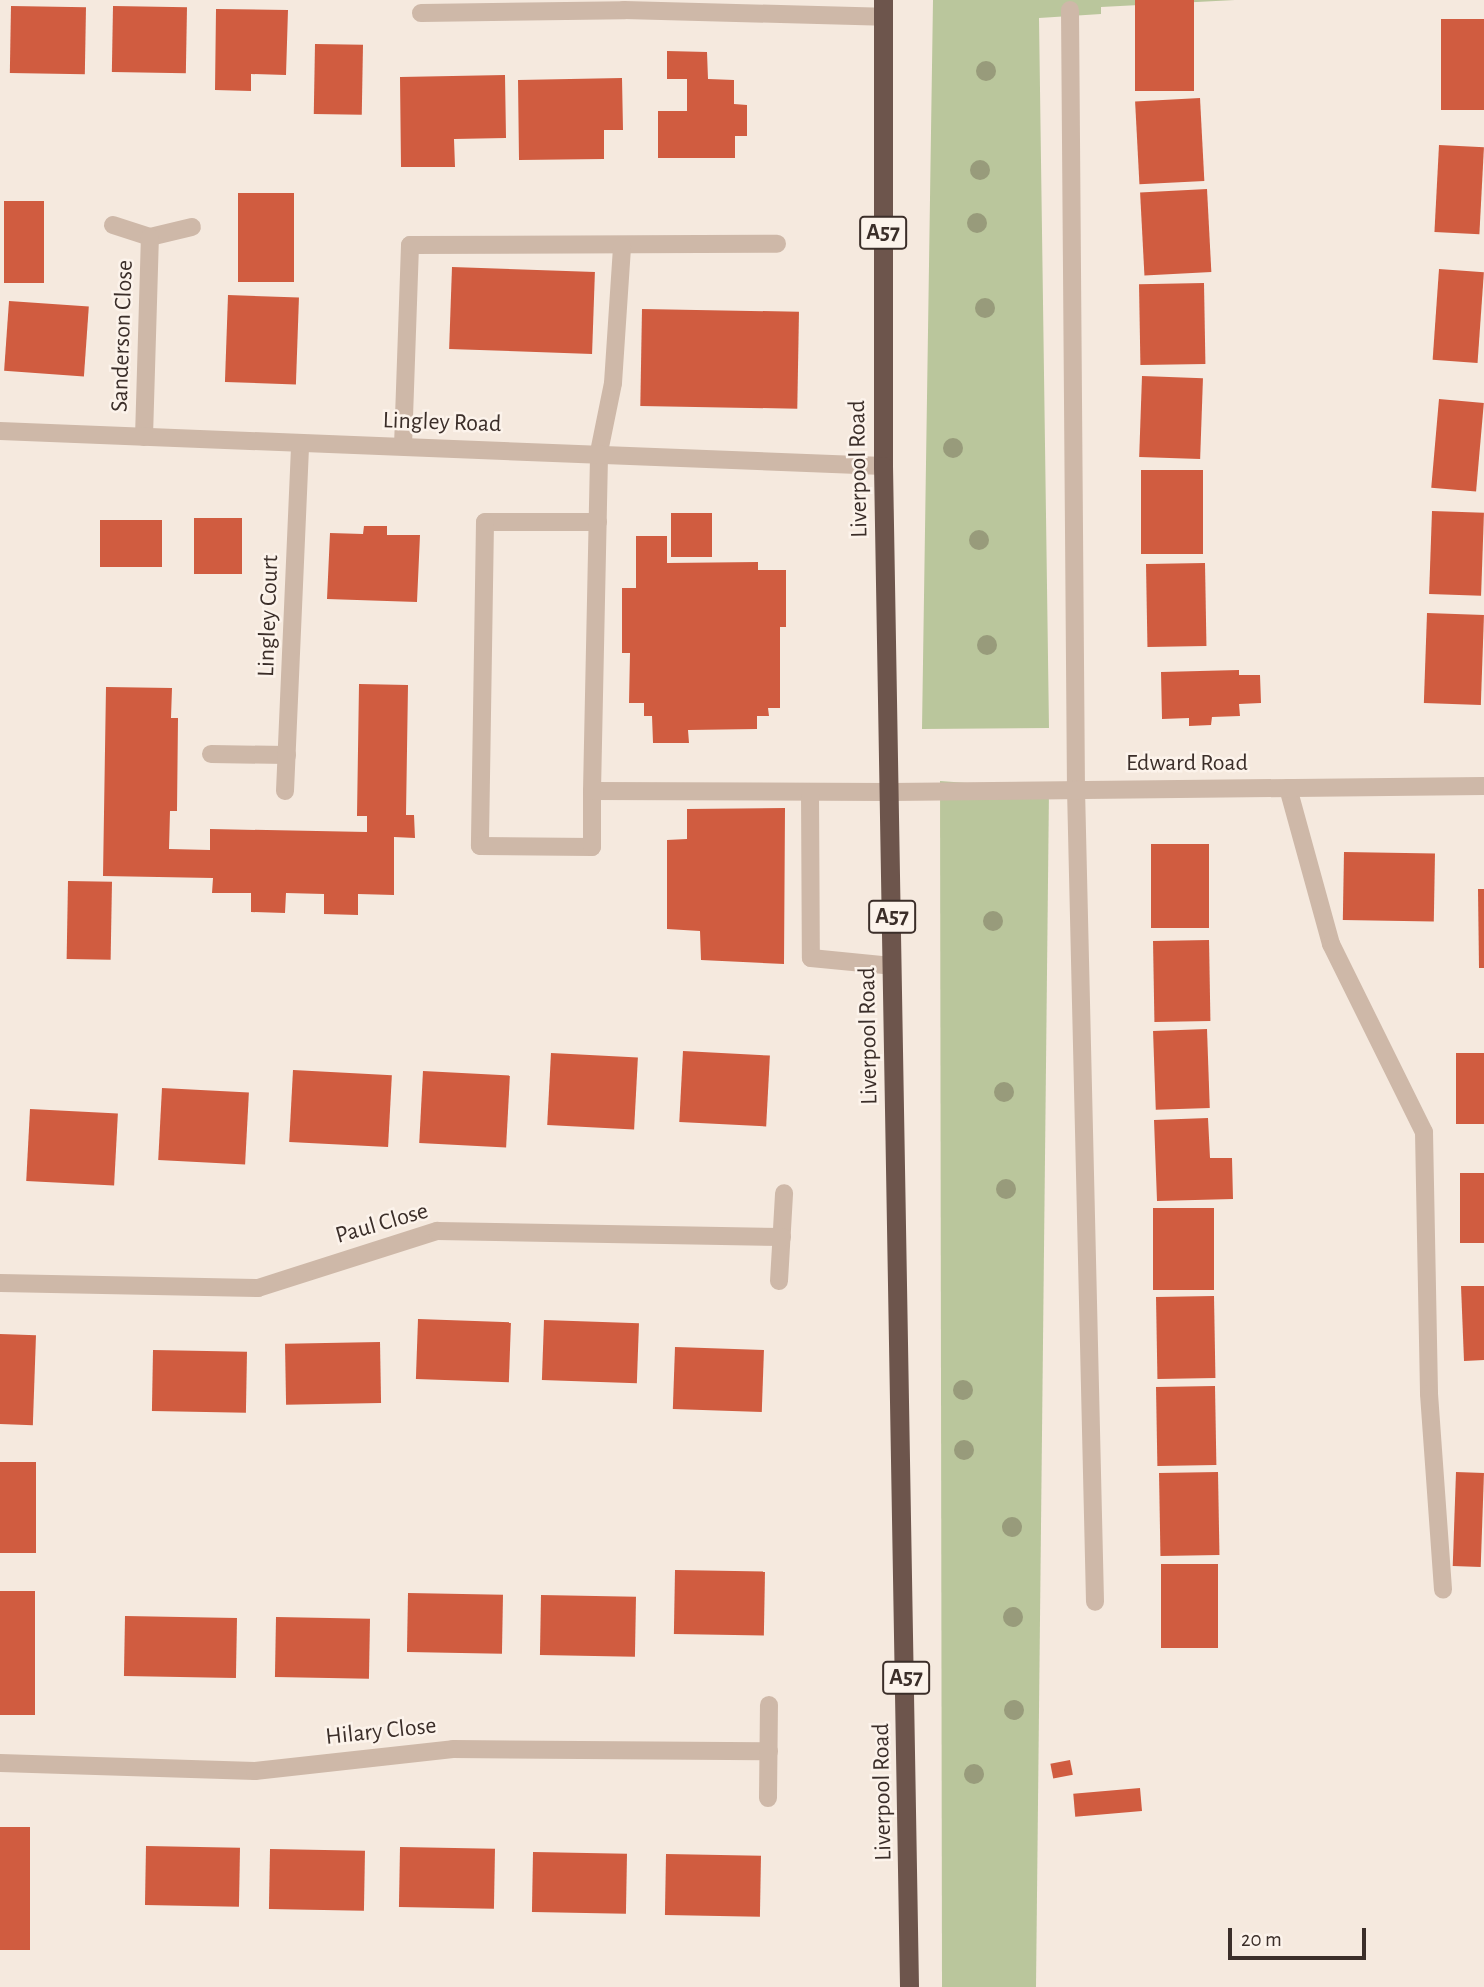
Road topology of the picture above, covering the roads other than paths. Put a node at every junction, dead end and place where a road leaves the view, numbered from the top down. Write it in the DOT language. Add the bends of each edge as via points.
graph roads {
  1 [pos="883,8"];
  2 [pos="1070,10"];
  3 [pos="421,13"];
  4 [pos="113,225"];
  5 [pos="192,227"];
  6 [pos="150,237"];
  7 [pos="777,244"];
  8 [pos="622,246"];
  9 [pos="0,431"];
  10 [pos="144,438"];
  11 [pos="300,444"];
  12 [pos="403,446"];
  13 [pos="600,452"];
  14 [pos="883,466"];
  15 [pos="598,522"];
  16 [pos="211,754"];
  17 [pos="287,755"];
  18 [pos="1484,786"];
  19 [pos="1288,788"];
  20 [pos="1076,789"];
  21 [pos="285,791"];
  22 [pos="592,791"];
  23 [pos="810,792"];
  24 [pos="890,792"];
  25 [pos="892,966"];
  26 [pos="784,1193"];
  27 [pos="782,1237"];
  28 [pos="779,1281"];
  29 [pos="0,1283"];
  30 [pos="1443,1590"];
  31 [pos="1096,1602"];
  32 [pos="769,1704"];
  33 [pos="769,1751"];
  34 [pos="0,1763"];
  35 [pos="768,1797"];
  36 [pos="909,1987"];
  1 -- 3 [label="street"];
  1 -- 14 [label="highway, Liverpool Road / A57"];
  2 -- 20 [label="street"];
  4 -- 6 [label="street, Sanderson Close"];
  5 -- 6 [label="street, Sanderson Close"];
  6 -- 10 [label="street, Sanderson Close"];
  7 -- 8 [label="street"];
  8 -- 12 [label="street" via="410,245"];
  8 -- 13 [label="street" via="613,383"];
  9 -- 10 [label="street, Lingley Road"];
  10 -- 11 [label="street, Lingley Road"];
  11 -- 12 [label="street, Lingley Road"];
  11 -- 17 [label="street, Lingley Court"];
  12 -- 13 [label="street, Lingley Road"];
  13 -- 14 [label="street, Lingley Road"];
  13 -- 15 [label="street"];
  14 -- 24 [label="highway, Liverpool Road / A57"];
  15 -- 22 [label="street"];
  15 -- 22 [label="street" via="485,522 480,846 592,847"];
  16 -- 17 [label="street"];
  17 -- 21 [label="street, Lingley Court"];
  18 -- 19 [label="street, Edward Road"];
  19 -- 20 [label="street, Edward Road"];
  19 -- 30 [label="street" via="1331,944 1424,1132 1429,1394"];
  20 -- 24 [label="street, Edward Road"];
  20 -- 31 [label="street"];
  22 -- 23 [label="street, Edward Road"];
  23 -- 24 [label="street, Edward Road"];
  23 -- 25 [label="street" via="811,958"];
  24 -- 25 [label="highway, Liverpool Road / A57"];
  25 -- 36 [label="highway, Liverpool Road / A57"];
  26 -- 27 [label="street"];
  27 -- 28 [label="street"];
  27 -- 29 [label="street, Paul Close" via="437,1231 258,1288"];
  32 -- 33 [label="street"];
  33 -- 34 [label="street, Hilary Close" via="453,1749 256,1771"];
  33 -- 35 [label="street"];
}
